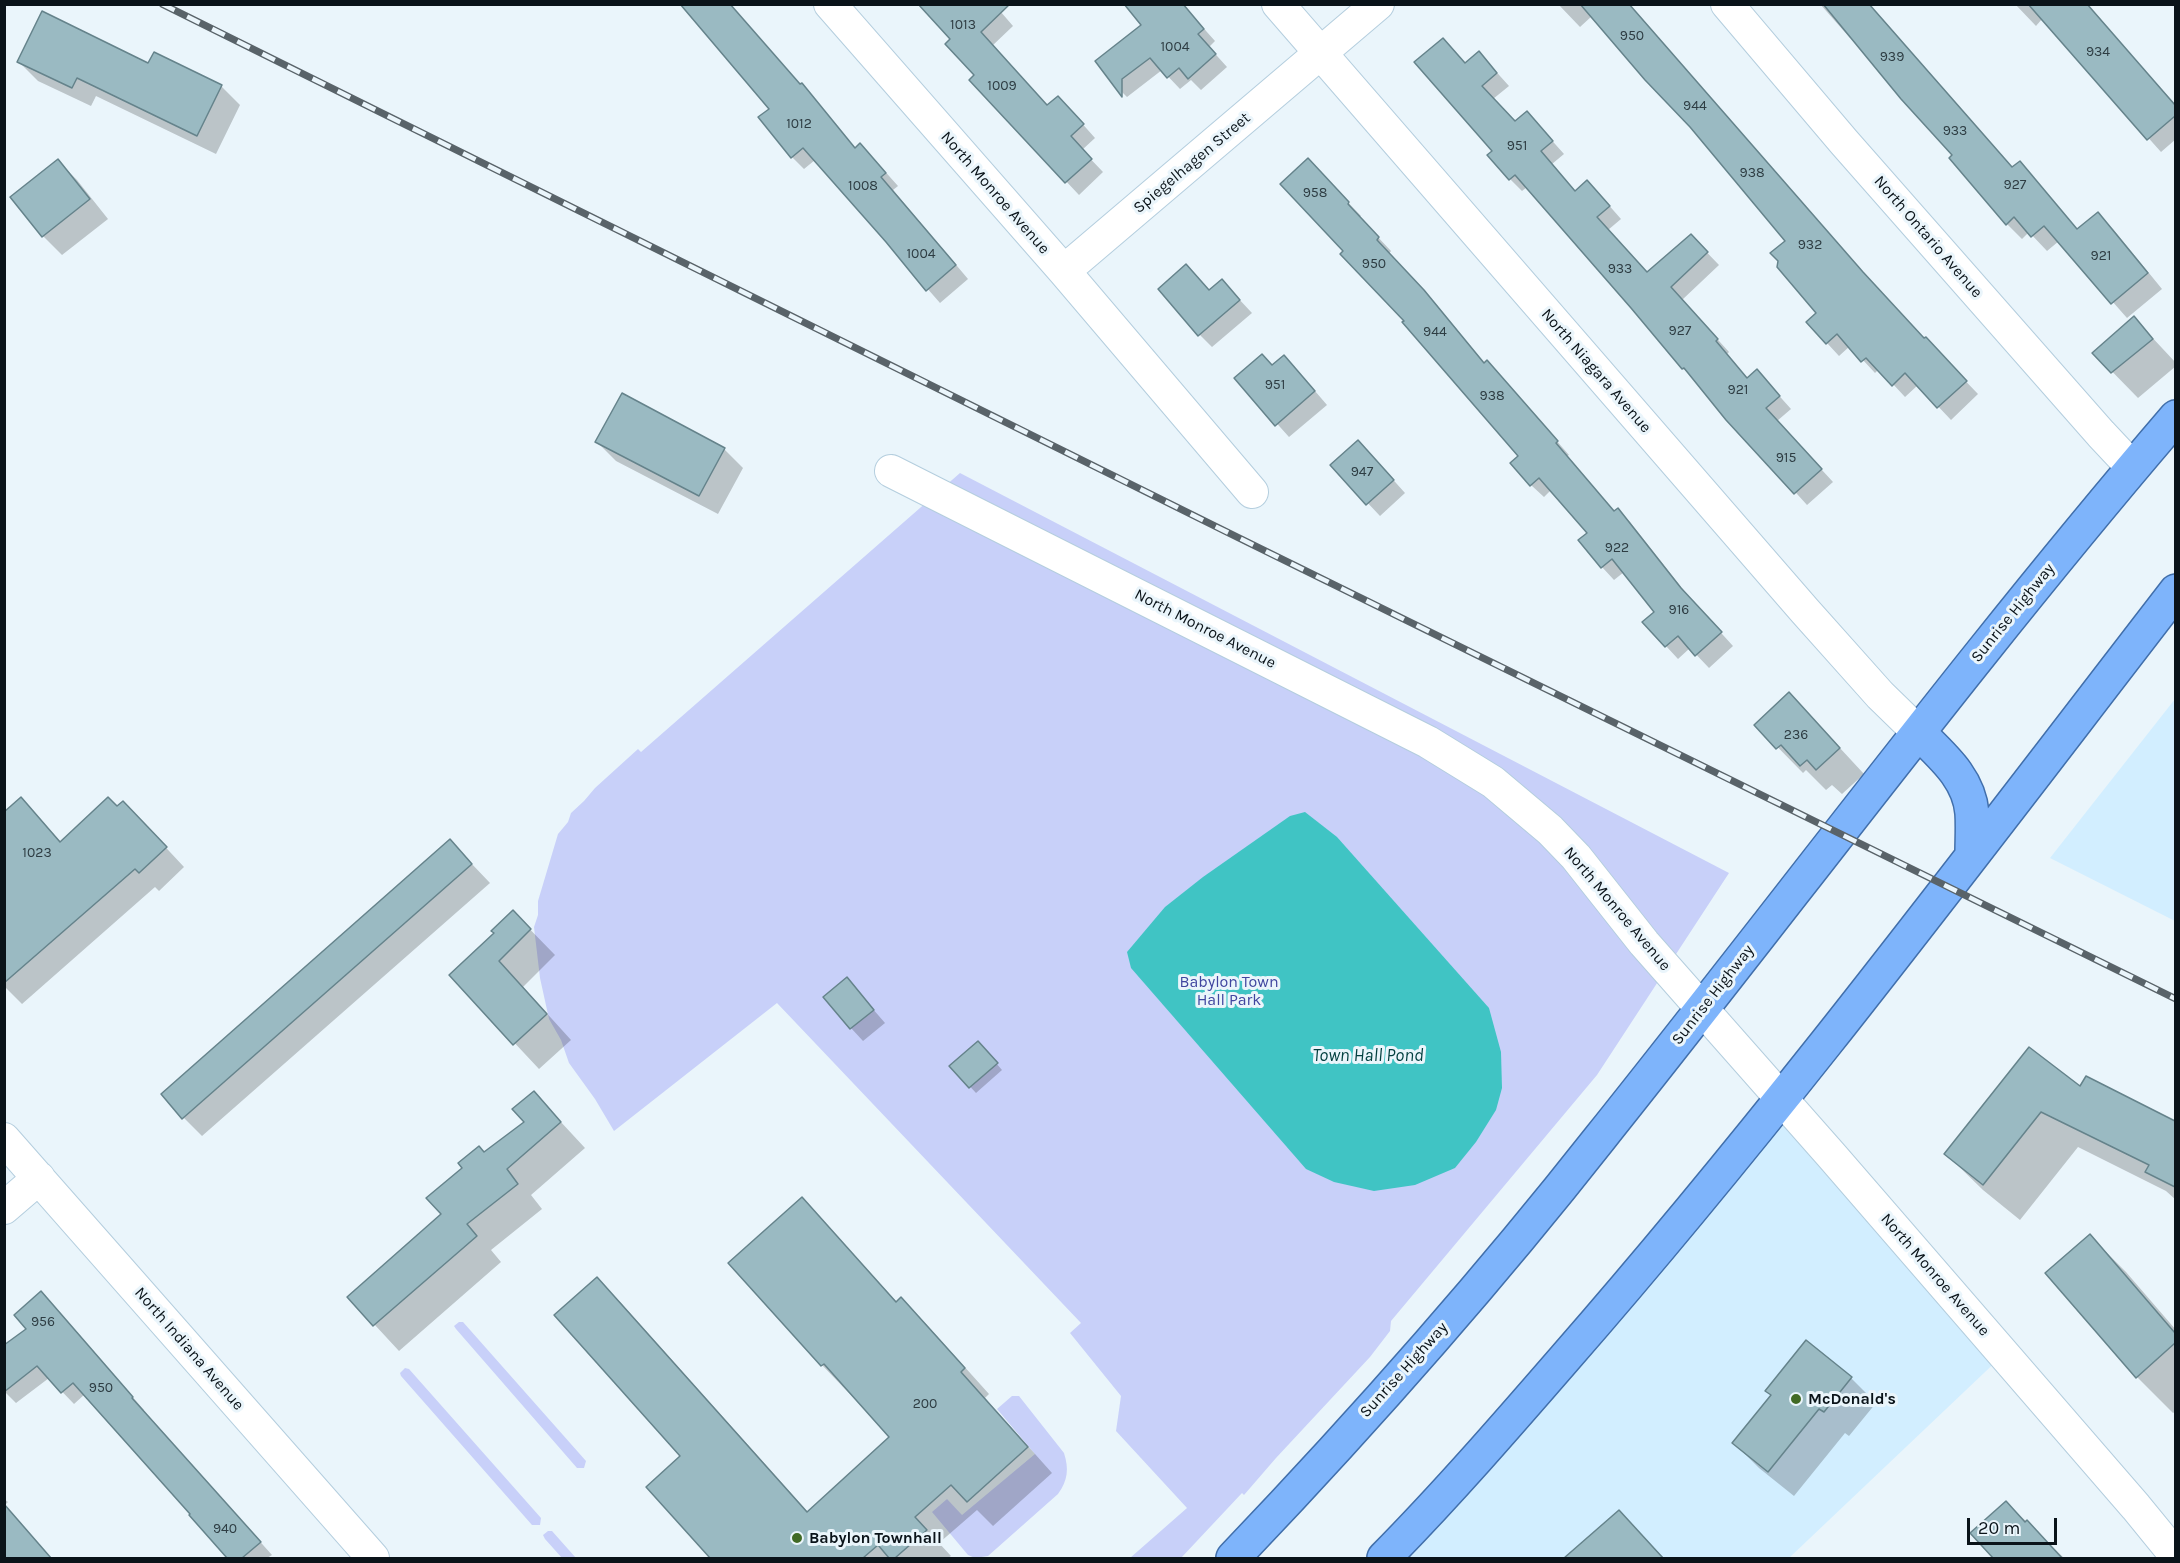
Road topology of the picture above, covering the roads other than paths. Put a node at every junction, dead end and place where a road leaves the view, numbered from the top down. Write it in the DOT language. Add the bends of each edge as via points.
graph roads {
  1 [pos="830,4"];
  2 [pos="1278,4"];
  3 [pos="1378,4"];
  4 [pos="1727,4"];
  5 [pos="1321,54"];
  6 [pos="1064,271"];
  7 [pos="2175,417"];
  8 [pos="2132,467"];
  9 [pos="891,471"];
  10 [pos="1252,492"];
  11 [pos="2175,591"];
  12 [pos="1919,733"];
  13 [pos="1972,855"];
  14 [pos="1702,1010"];
  15 [pos="1782,1099"];
  16 [pos="4,1139"];
  17 [pos="39,1178"];
  18 [pos="4,1208"];
  19 [pos="2175,1556"];
  20 [pos="373,1558"];
  21 [pos="1233,1558"];
  22 [pos="1384,1558"];
  1 -- 6 [label="street, North Monroe Avenue"];
  2 -- 5 [label="street, North Niagara Avenue"];
  3 -- 5 [label="street, Spiegelhagen Street"];
  4 -- 8 [label="street, North Ontario Avenue"];
  5 -- 6 [label="street, Spiegelhagen Street"];
  5 -- 12 [label="street, North Niagara Avenue" via="1813,619"];
  6 -- 10 [label="street, North Monroe Avenue"];
  7 -- 8 [label="highway, Sunrise Highway"];
  8 -- 12 [label="highway, Sunrise Highway" via="1998,629"];
  9 -- 14 [label="street, North Monroe Avenue" via="1463,762 1550,830"];
  11 -- 13 [label="highway"];
  12 -- 13 [label="highway" via="1949,763 1967,789 1972,813"];
  12 -- 14 [label="highway, Sunrise Highway"];
  13 -- 15 [label="highway"];
  14 -- 15 [label="street, North Monroe Avenue"];
  14 -- 21 [label="highway, Sunrise Highway" via="1458,1309"];
  15 -- 19 [label="street, North Monroe Avenue"];
  15 -- 22 [label="highway" via="1601,1317"];
  16 -- 17 [label="street, North Indiana Avenue"];
  17 -- 18 [label="street"];
  17 -- 20 [label="street, North Indiana Avenue"];
}
